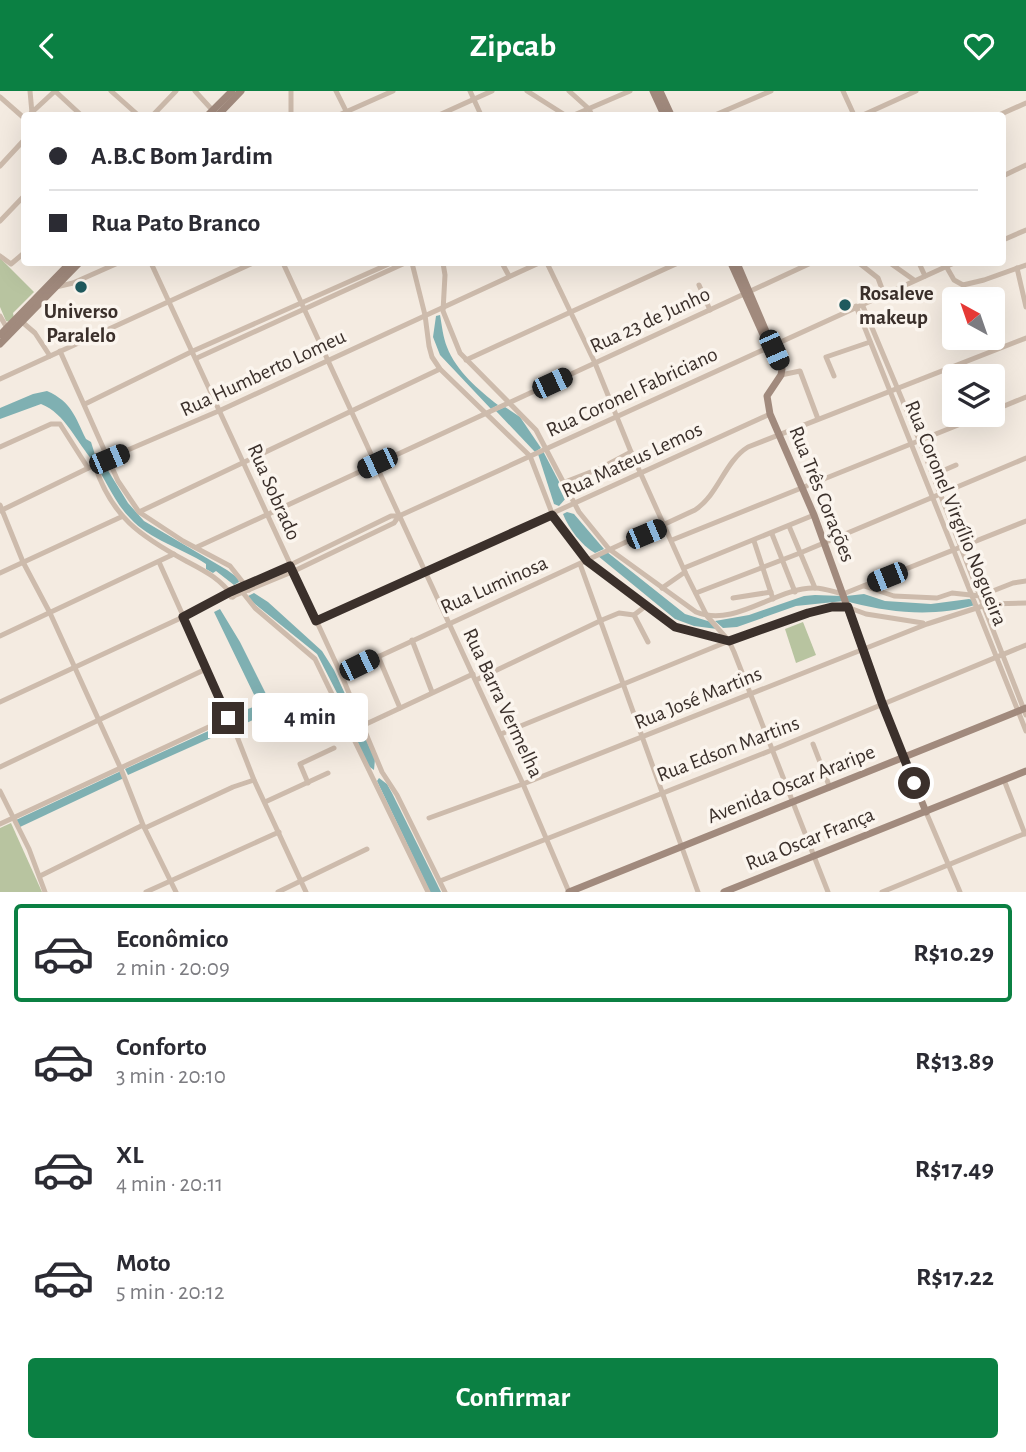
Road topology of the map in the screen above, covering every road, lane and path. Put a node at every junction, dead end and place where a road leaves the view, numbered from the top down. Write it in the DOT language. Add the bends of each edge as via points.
graph roads {
  1 [pos="30,91"];
  2 [pos="55,91"];
  3 [pos="111,91"];
  4 [pos="195,91"];
  5 [pos="232,91"];
  6 [pos="241,91"];
  7 [pos="291,91"];
  8 [pos="336,91"];
  9 [pos="393,91"];
  10 [pos="470,91"];
  11 [pos="492,91"];
  12 [pos="527,91"];
  13 [pos="569,91"];
  14 [pos="630,91"];
  15 [pos="653,91"];
  16 [pos="660,91"];
  17 [pos="771,91"];
  18 [pos="843,91"];
  19 [pos="916,91"];
  20 [pos="173,92"];
  21 [pos="0,97"];
  22 [pos="474,99"];
  23 [pos="1026,103"];
  24 [pos="7,104"];
  25 [pos="0,110"];
  26 [pos="31,112"];
  27 [pos="33,112"];
  28 [pos="78,112"];
  29 [pos="135,112"];
  30 [pos="155,112"];
  31 [pos="212,112"];
  32 [pos="216,112"];
  33 [pos="216,112"];
  34 [pos="291,112"];
  35 [pos="346,112"];
  36 [pos="351,112"];
  37 [pos="446,112"];
  38 [pos="480,112"];
  39 [pos="560,112"];
  40 [pos="591,112"];
  41 [pos="663,112"];
  42 [pos="670,112"];
  43 [pos="722,112"];
  44 [pos="853,112"];
  45 [pos="870,112"];
  46 [pos="1006,112"];
  47 [pos="21,116"];
  48 [pos="21,143"];
  49 [pos="1026,165"];
  50 [pos="0,166"];
  51 [pos="1006,175"];
  52 [pos="21,199"];
  53 [pos="2,217"];
  54 [pos="1026,230"];
  55 [pos="1006,239"];
  56 [pos="0,256"];
  57 [pos="21,256"];
  58 [pos="1026,265"];
  59 [pos="68,266"];
  60 [pos="76,266"];
  61 [pos="111,266"];
  62 [pos="152,266"];
  63 [pos="247,266"];
  64 [pos="285,266"];
  65 [pos="387,266"];
  66 [pos="395,266"];
  67 [pos="413,266"];
  68 [pos="444,266"];
  69 [pos="504,266"];
  70 [pos="532,266"];
  71 [pos="548,266"];
  72 [pos="671,266"];
  73 [pos="733,266"];
  74 [pos="738,266"];
  75 [pos="804,266"];
  76 [pos="863,266"];
  77 [pos="894,266"];
  78 [pos="920,266"];
  79 [pos="946,266"];
  80 [pos="1017,268"];
  81 [pos="381,270"];
  82 [pos="925,275"];
  83 [pos="509,276"];
  84 [pos="914,280"];
  85 [pos="699,285"];
  86 [pos="55,288"];
  87 [pos="46,292"];
  88 [pos="748,292"];
  89 [pos="884,294"];
  90 [pos="170,302"];
  91 [pos="859,305"];
  92 [pos="304,306"];
  93 [pos="443,307"];
  94 [pos="1026,307"];
  95 [pos="710,310"];
  96 [pos="570,312"];
  97 [pos="425,315"];
  98 [pos="0,316"];
  99 [pos="19,320"];
  100 [pos="7,328"];
  101 [pos="0,335"];
  102 [pos="1026,338"];
  103 [pos="870,342"];
  104 [pos="0,344"];
  105 [pos="771,345"];
  106 [pos="61,351"];
  107 [pos="193,351"];
  108 [pos="50,356"];
  109 [pos="197,358"];
  110 [pos="329,360"];
  111 [pos="466,360"];
  112 [pos="595,363"];
  113 [pos="440,369"];
  114 [pos="781,375"];
  115 [pos="834,376"];
  116 [pos="0,379"];
  117 [pos="893,390"];
  118 [pos="1026,397"];
  119 [pos="509,403"];
  120 [pos="85,404"];
  121 [pos="1005,406"];
  122 [pos="221,411"];
  123 [pos="353,412"];
  124 [pos="487,414"];
  125 [pos="770,414"];
  126 [pos="617,417"];
  127 [pos="818,419"];
  128 [pos="956,427"];
  129 [pos="780,435"];
  130 [pos="920,442"];
  131 [pos="913,444"];
  132 [pos="0,447"];
  133 [pos="547,449"];
  134 [pos="631,452"];
  135 [pos="530,456"];
  136 [pos="109,459"];
  137 [pos="1026,459"];
  138 [pos="245,463"];
  139 [pos="377,463"];
  140 [pos="956,465"];
  141 [pos="92,467"];
  142 [pos="640,473"];
  143 [pos="933,475"];
  144 [pos="565,482"];
  145 [pos="802,488"];
  146 [pos="937,495"];
  147 [pos="574,503"];
  148 [pos="1,509"];
  149 [pos="139,512"];
  150 [pos="266,515"];
  151 [pos="552,515"];
  152 [pos="814,515"];
  153 [pos="399,516"];
  154 [pos="121,517"];
  155 [pos="1026,521"];
  156 [pos="664,526"];
  157 [pos="789,526"];
  158 [pos="772,534"];
  159 [pos="672,540"];
  160 [pos="754,541"];
  161 [pos="824,543"];
  162 [pos="197,547"];
  163 [pos="609,549"];
  164 [pos="958,549"];
  165 [pos="800,553"];
  166 [pos="174,554"];
  167 [pos="782,560"];
  168 [pos="587,561"];
  169 [pos="23,562"];
  170 [pos="159,562"];
  171 [pos="580,564"];
  172 [pos="763,568"];
  173 [pos="291,569"];
  174 [pos="684,570"];
  175 [pos="0,573"];
  176 [pos="427,573"];
  177 [pos="1026,581"];
  178 [pos="864,586"];
  179 [pos="662,588"];
  180 [pos="815,588"];
  181 [pos="244,589"];
  182 [pos="771,592"];
  183 [pos="795,592"];
  184 [pos="696,593"];
  185 [pos="232,594"];
  186 [pos="843,594"];
  187 [pos="976,595"];
  188 [pos="733,599"];
  189 [pos="773,599"];
  190 [pos="1026,604"];
  191 [pos="647,605"];
  192 [pos="848,607"];
  193 [pos="981,607"];
  194 [pos="50,613"];
  195 [pos="634,615"];
  196 [pos="707,616"];
  197 [pos="183,617"];
  198 [pos="602,620"];
  199 [pos="316,621"];
  200 [pos="449,623"];
  201 [pos="927,624"];
  202 [pos="0,636"];
  203 [pos="412,640"];
  204 [pos="729,641"];
  205 [pos="648,642"];
  206 [pos="1026,645"];
  207 [pos="862,648"];
  208 [pos="378,656"];
  209 [pos="1000,656"];
  210 [pos="74,667"];
  211 [pos="206,669"];
  212 [pos="341,674"];
  213 [pos="475,677"];
  214 [pos="625,684"];
  215 [pos="432,692"];
  216 [pos="750,695"];
  217 [pos="0,702"];
  218 [pos="882,703"];
  219 [pos="400,708"];
  220 [pos="1024,711"];
  221 [pos="228,718"];
  222 [pos="98,720"];
  223 [pos="364,725"];
  224 [pos="1026,731"];
  225 [pos="501,734"];
  226 [pos="644,737"];
  227 [pos="813,744"];
  228 [pos="334,748"];
  229 [pos="772,750"];
  230 [pos="904,758"];
  231 [pos="0,767"];
  232 [pos="121,769"];
  233 [pos="1026,771"];
  234 [pos="382,772"];
  235 [pos="328,773"];
  236 [pos="370,775"];
  237 [pos="1004,780"];
  238 [pos="254,781"];
  239 [pos="307,782"];
  240 [pos="523,784"];
  241 [pos="830,788"];
  242 [pos="0,791"];
  243 [pos="663,791"];
  244 [pos="265,802"];
  245 [pos="793,803"];
  246 [pos="926,811"];
  247 [pos="429,818"];
  248 [pos="13,819"];
  249 [pos="0,824"];
  250 [pos="144,827"];
  251 [pos="279,832"];
  252 [pos="1025,834"];
  253 [pos="548,838"];
  254 [pos="681,847"];
  255 [pos="367,849"];
  256 [pos="814,856"];
  257 [pos="949,865"];
  258 [pos="40,876"];
  259 [pos="170,881"];
  260 [pos="301,881"];
  261 [pos="440,881"];
  262 [pos="425,891"];
  263 [pos="45,892"];
  264 [pos="146,892"];
  265 [pos="176,892"];
  266 [pos="278,892"];
  267 [pos="306,892"];
  268 [pos="445,892"];
  269 [pos="569,892"];
  270 [pos="698,892"];
  271 [pos="724,892"];
  272 [pos="828,892"];
  273 [pos="882,892"];
  274 [pos="960,892"];
  1 -- 26 [label="street"];
  2 -- 27 [label="street"];
  2 -- 28 [label="street"];
  3 -- 29 [label="street"];
  4 -- 31 [label="street"];
  5 -- 32 [label="street"];
  6 -- 33 [label="street"];
  7 -- 34 [label="street"];
  8 -- 35 [label="street"];
  9 -- 36 [label="street"];
  10 -- 22 [label="street"];
  11 -- 22 [label="street"];
  12 -- 39 [label="street"];
  13 -- 40 [label="street"];
  14 -- 40 [label="street"];
  15 -- 41 [label="street"];
  16 -- 42 [label="street"];
  17 -- 43 [label="street"];
  18 -- 44 [label="street"];
  19 -- 45 [label="street"];
  20 -- 30 [label="street"];
  21 -- 24 [label="street"];
  22 -- 37 [label="street"];
  22 -- 38 [label="street"];
  23 -- 46 [label="street"];
  24 -- 25 [label="street"];
  24 -- 47 [label="street"];
  48 -- 50 [label="street"];
  49 -- 51 [label="street"];
  52 -- 53 [label="street"];
  54 -- 55 [label="street"];
  56 -- 57 [label="street" via="8,264"];
  58 -- 80 [label="street"];
  59 -- 87 [label="street"];
  60 -- 86 [label="street"];
  61 -- 86 [label="street"];
  62 -- 90 [label="street, Rua Sobrado"];
  63 -- 90 [label="street"];
  64 -- 92 [label="street, Rua Barra Vermelha"];
  65 -- 81 [label="street"];
  66 -- 81 [label="street"];
  67 -- 97 [label="street"];
  68 -- 93 [label="street"];
  69 -- 83 [label="street"];
  70 -- 83 [label="street, Rua Humberto Lomeu"];
  71 -- 96 [label="street"];
  72 -- 96 [label="street"];
  73 -- 88 [label="street"];
  74 -- 88 [label="street"];
  75 -- 88 [label="street, Rua 23 de Junho"];
  76 -- 89 [label="street" via="878,278"];
  77 -- 84 [label="street"];
  78 -- 82 [label="street"];
  79 -- 80 [label="street" via="960,285"];
  79 -- 82 [label="street, Rua Coronel Fabriciano"];
  80 -- 94 [label="street"];
  81 -- 92 [label="street"];
  82 -- 84 [label="street, Rua Coronel Fabriciano"];
  83 -- 93 [label="street, Rua Humberto Lomeu"];
  84 -- 89 [label="street, Rua Coronel Fabriciano"];
  85 -- 95 [label="street"];
  86 -- 87 [label="street"];
  87 -- 99 [label="street"];
  88 -- 95 [label="street, Rua 23 de Junho"];
  88 -- 105 [label="street"];
  89 -- 91 [label="street, Rua Coronel Fabriciano"];
  90 -- 106 [label="street"];
  90 -- 107 [label="street, Rua Sobrado"];
  91 -- 103 [label="street, Rua Coronel Virgílio Nogueira"];
  91 -- 105 [label="street, Rua Coronel Fabriciano"];
  91 -- 117 [label="street, Rua Coronel Virgílio Nogueira"];
  92 -- 107 [label="street"];
  92 -- 109 [label="street"];
  92 -- 110 [label="street, Rua Barra Vermelha"];
  93 -- 97 [label="street, Rua Humberto Lomeu"];
  93 -- 111 [label="street"];
  95 -- 112 [label="street, Rua 23 de Junho"];
  96 -- 111 [label="street"];
  96 -- 112 [label="street"];
  97 -- 110 [label="street, Rua Humberto Lomeu"];
  97 -- 113 [label="street" via="432,357"];
  98 -- 100 [label="street"];
  99 -- 100 [label="street"];
  99 -- 104 [label="street"];
  99 -- 108 [label="street"];
  100 -- 101 [label="street"];
  102 -- 117 [label="street, Rua Luminosa"];
  103 -- 115 [label="street" via="826,358"];
  103 -- 117 [label="street, Rua Coronel Virgílio Nogueira"];
  105 -- 114 [label="street"];
  105 -- 126 [label="street, Rua Coronel Fabriciano"];
  106 -- 108 [label="street"];
  106 -- 120 [label="street"];
  107 -- 109 [label="street, Rua Sobrado"];
  107 -- 120 [label="street"];
  108 -- 116 [label="street"];
  109 -- 122 [label="street, Rua Sobrado"];
  110 -- 122 [label="street, Rua Humberto Lomeu"];
  110 -- 123 [label="street, Rua Barra Vermelha"];
  111 -- 119 [label="street"];
  112 -- 119 [label="street, Rua 23 de Junho"];
  112 -- 126 [label="street"];
  113 -- 123 [label="street"];
  113 -- 124 [label="street"];
  114 -- 125 [label="street, Rua Três Corações" via="767,396"];
  114 -- 127 [label="street" via="800,371"];
  117 -- 127 [label="street, Rua Luminosa"];
  117 -- 130 [label="street, Rua Coronel Virgílio Nogueira"];
  117 -- 131 [label="street, Rua Coronel Virgílio Nogueira"];
  118 -- 121 [label="street"];
  119 -- 124 [label="street, Rua 23 de Junho"];
  119 -- 133 [label="street" via="536,430"];
  120 -- 136 [label="street"];
  122 -- 136 [label="street, Rua Humberto Lomeu"];
  122 -- 138 [label="street, Rua Sobrado"];
  123 -- 138 [label="street"];
  123 -- 139 [label="street, Rua Barra Vermelha"];
  124 -- 135 [label="street"];
  124 -- 139 [label="street, Rua 23 de Junho"];
  125 -- 129 [label="street, Rua Três Corações"];
  125 -- 142 [label="street, Rua Mateus Lemos"];
  126 -- 133 [label="street, Rua Coronel Fabriciano"];
  126 -- 134 [label="street"];
  127 -- 129 [label="street, Rua Luminosa"];
  128 -- 130 [label="street"];
  129 -- 145 [label="street, Rua Três Corações"];
  129 -- 156 [label="street, Rua Luminosa" via="741,451 705,502"];
  130 -- 131 [label="street"];
  130 -- 143 [label="street, Rua Coronel Virgílio Nogueira"];
  131 -- 145 [label="street"];
  131 -- 146 [label="street, Rua Coronel Virgílio Nogueira"];
  132 -- 141 [label="street" via="60,424"];
  133 -- 135 [label="street, Rua Coronel Fabriciano"];
  133 -- 144 [label="street"];
  134 -- 142 [label="street"];
  134 -- 144 [label="street"];
  135 -- 151 [label="street"];
  135 -- 153 [label="street, Rua Coronel Fabriciano"];
  136 -- 141 [label="street, Rua Humberto Lomeu"];
  136 -- 149 [label="street"];
  137 -- 146 [label="street"];
  138 -- 149 [label="street"];
  138 -- 150 [label="street, Rua Sobrado"];
  139 -- 150 [label="street, Rua 23 de Junho"];
  139 -- 153 [label="street, Rua Barra Vermelha"];
  140 -- 143 [label="street"];
  141 -- 148 [label="street, Rua Humberto Lomeu"];
  141 -- 154 [label="street"];
  142 -- 147 [label="street, Rua Mateus Lemos"];
  142 -- 156 [label="street"];
  143 -- 146 [label="street, Rua Coronel Virgílio Nogueira"];
  144 -- 147 [label="street"];
  145 -- 152 [label="street, Rua Três Corações"];
  145 -- 159 [label="street"];
  146 -- 161 [label="street"];
  146 -- 164 [label="street, Rua Coronel Virgílio Nogueira"];
  147 -- 151 [label="street, Rua Mateus Lemos"];
  147 -- 163 [label="street"];
  148 -- 169 [label="street"];
  149 -- 162 [label="street"];
  150 -- 162 [label="street, Rua 23 de Junho"];
  150 -- 173 [label="street, Rua Sobrado"];
  151 -- 168 [label="street"];
  151 -- 176 [label="street, Rua Mateus Lemos"];
  152 -- 157 [label="street"];
  152 -- 161 [label="street, Rua Três Corações"];
  153 -- 173 [label="street, Rua Coronel Fabriciano" via="391,516"];
  153 -- 176 [label="street, Rua Barra Vermelha"];
  154 -- 166 [label="street"];
  154 -- 169 [label="street"];
  155 -- 164 [label="street"];
  156 -- 159 [label="street"];
  156 -- 163 [label="street, Rua Luminosa"];
  157 -- 158 [label="street"];
  157 -- 165 [label="street"];
  158 -- 160 [label="street"];
  158 -- 167 [label="street"];
  159 -- 174 [label="street"];
  160 -- 172 [label="street"];
  160 -- 174 [label="street"];
  161 -- 165 [label="street"];
  161 -- 186 [label="street, Rua Três Corações"];
  162 -- 181 [label="street" via="230,566"];
  163 -- 168 [label="street, Rua Luminosa"];
  163 -- 179 [label="street"];
  164 -- 178 [label="street"];
  164 -- 187 [label="street, Rua Coronel Virgílio Nogueira"];
  165 -- 167 [label="street"];
  165 -- 180 [label="street"];
  166 -- 170 [label="street"];
  166 -- 185 [label="street" via="215,576"];
  167 -- 172 [label="street"];
  167 -- 183 [label="street"];
  168 -- 171 [label="street, Rua Luminosa"];
  168 -- 191 [label="street"];
  169 -- 175 [label="street"];
  169 -- 194 [label="street"];
  170 -- 194 [label="street"];
  170 -- 197 [label="street"];
  171 -- 198 [label="street"];
  171 -- 200 [label="street, Rua Luminosa"];
  172 -- 182 [label="street"];
  172 -- 184 [label="street"];
  173 -- 181 [label="street, Rua Coronel Fabriciano"];
  173 -- 199 [label="street, Rua Sobrado"];
  174 -- 179 [label="street"];
  174 -- 184 [label="street"];
  176 -- 199 [label="street, Rua Mateus Lemos"];
  176 -- 200 [label="street, Rua Barra Vermelha"];
  177 -- 187 [label="street"];
  178 -- 186 [label="street"];
  178 -- 187 [label="street" via="894,596"];
  179 -- 196 [label="street"];
  180 -- 183 [label="street"];
  180 -- 186 [label="street"];
  181 -- 185 [label="street, Rua Coronel Fabriciano"];
  181 -- 236 [label="street" via="255,608 315,659"];
  182 -- 188 [label="street"];
  182 -- 189 [label="street"];
  183 -- 189 [label="street"];
  184 -- 196 [label="street"];
  185 -- 197 [label="street, Rua Coronel Fabriciano"];
  186 -- 192 [label="street, Rua Três Corações"];
  187 -- 193 [label="street, Rua Coronel Virgílio Nogueira"];
  189 -- 196 [label="street" via="727,615"];
  190 -- 193 [label="street, Rua José Martins"];
  191 -- 195 [label="street"];
  191 -- 204 [label="street" via="675,627"];
  192 -- 201 [label="street"];
  192 -- 204 [label="street" via="808,613"];
  192 -- 207 [label="street, Rua Três Corações"];
  193 -- 201 [label="street, Rua José Martins"];
  193 -- 209 [label="street, Rua Coronel Virgílio Nogueira"];
  194 -- 202 [label="street"];
  194 -- 210 [label="street"];
  195 -- 198 [label="street" via="619,613"];
  195 -- 205 [label="street"];
  196 -- 204 [label="street"];
  197 -- 210 [label="street, Rua Coronel Fabriciano"];
  197 -- 211 [label="street"];
  198 -- 213 [label="street"];
  198 -- 214 [label="street"];
  199 -- 212 [label="street, Rua Sobrado"];
  200 -- 203 [label="street, Rua Luminosa"];
  200 -- 213 [label="street, Rua Barra Vermelha"];
  201 -- 207 [label="street, Rua José Martins"];
  203 -- 208 [label="street, Rua Luminosa"];
  203 -- 215 [label="street"];
  204 -- 214 [label="street"];
  204 -- 216 [label="street"];
  206 -- 209 [label="street, Rua Edson Martins"];
  207 -- 216 [label="street, Rua José Martins"];
  207 -- 218 [label="street, Rua Três Corações"];
  208 -- 212 [label="street, Rua Luminosa"];
  208 -- 219 [label="street"];
  209 -- 218 [label="street, Rua Edson Martins"];
  209 -- 220 [label="street, Rua Coronel Virgílio Nogueira"];
  210 -- 217 [label="street, Rua Coronel Fabriciano"];
  210 -- 222 [label="street"];
  211 -- 221 [label="street"];
  211 -- 222 [label="street"];
  212 -- 223 [label="street, Rua Sobrado"];
  213 -- 215 [label="street"];
  213 -- 225 [label="street, Rua Barra Vermelha"];
  214 -- 225 [label="street"];
  214 -- 226 [label="street"];
  215 -- 219 [label="street"];
  216 -- 226 [label="street, Rua José Martins"];
  216 -- 229 [label="street"];
  218 -- 229 [label="street, Rua Edson Martins"];
  218 -- 230 [label="street, Rua Três Corações"];
  219 -- 223 [label="street"];
  220 -- 224 [label="street, Rua Coronel Virgílio Nogueira"];
  220 -- 230 [label="street, Avenida Oscar Araripe"];
  221 -- 232 [label="street"];
  221 -- 238 [label="street"];
  222 -- 231 [label="street"];
  222 -- 232 [label="street"];
  223 -- 234 [label="street, Rua Sobrado"];
  225 -- 240 [label="street, Rua Barra Vermelha"];
  226 -- 240 [label="street, Rua José Martins"];
  226 -- 243 [label="street"];
  227 -- 241 [label="street"];
  228 -- 239 [label="street" via="300,764"];
  229 -- 243 [label="street, Rua Edson Martins"];
  229 -- 245 [label="street"];
  230 -- 241 [label="street, Avenida Oscar Araripe"];
  230 -- 246 [label="street, Rua Três Corações"];
  232 -- 248 [label="street"];
  232 -- 250 [label="street"];
  233 -- 237 [label="street, Rua Oscar França"];
  234 -- 236 [label="street"];
  234 -- 261 [label="street, Rua Sobrado"];
  235 -- 239 [label="street"];
  236 -- 262 [label="street"];
  237 -- 246 [label="street, Rua Oscar França"];
  237 -- 252 [label="street"];
  238 -- 244 [label="street"];
  238 -- 250 [label="street"];
  239 -- 244 [label="street"];
  240 -- 247 [label="street, Rua José Martins"];
  240 -- 253 [label="street, Rua Barra Vermelha"];
  241 -- 245 [label="street, Avenida Oscar Araripe"];
  242 -- 248 [label="street"];
  243 -- 253 [label="street, Rua Edson Martins"];
  243 -- 254 [label="street"];
  244 -- 251 [label="street"];
  245 -- 254 [label="street, Avenida Oscar Araripe"];
  245 -- 256 [label="street"];
  246 -- 256 [label="street, Rua Oscar França"];
  246 -- 257 [label="street, Rua Três Corações"];
  248 -- 249 [label="street"];
  248 -- 258 [label="street"];
  250 -- 258 [label="street"];
  250 -- 259 [label="street"];
  251 -- 259 [label="street"];
  251 -- 260 [label="street"];
  252 -- 257 [label="street"];
  253 -- 261 [label="street, Rua Edson Martins"];
  253 -- 269 [label="street, Rua Barra Vermelha"];
  254 -- 269 [label="street, Avenida Oscar Araripe"];
  254 -- 270 [label="street"];
  255 -- 260 [label="street"];
  256 -- 271 [label="street, Rua Oscar França"];
  256 -- 272 [label="street"];
  257 -- 273 [label="street"];
  257 -- 274 [label="street, Rua Três Corações"];
  258 -- 263 [label="street"];
  259 -- 264 [label="street"];
  259 -- 265 [label="street"];
  260 -- 266 [label="street"];
  260 -- 267 [label="street"];
  261 -- 268 [label="street, Rua Sobrado"];
}
